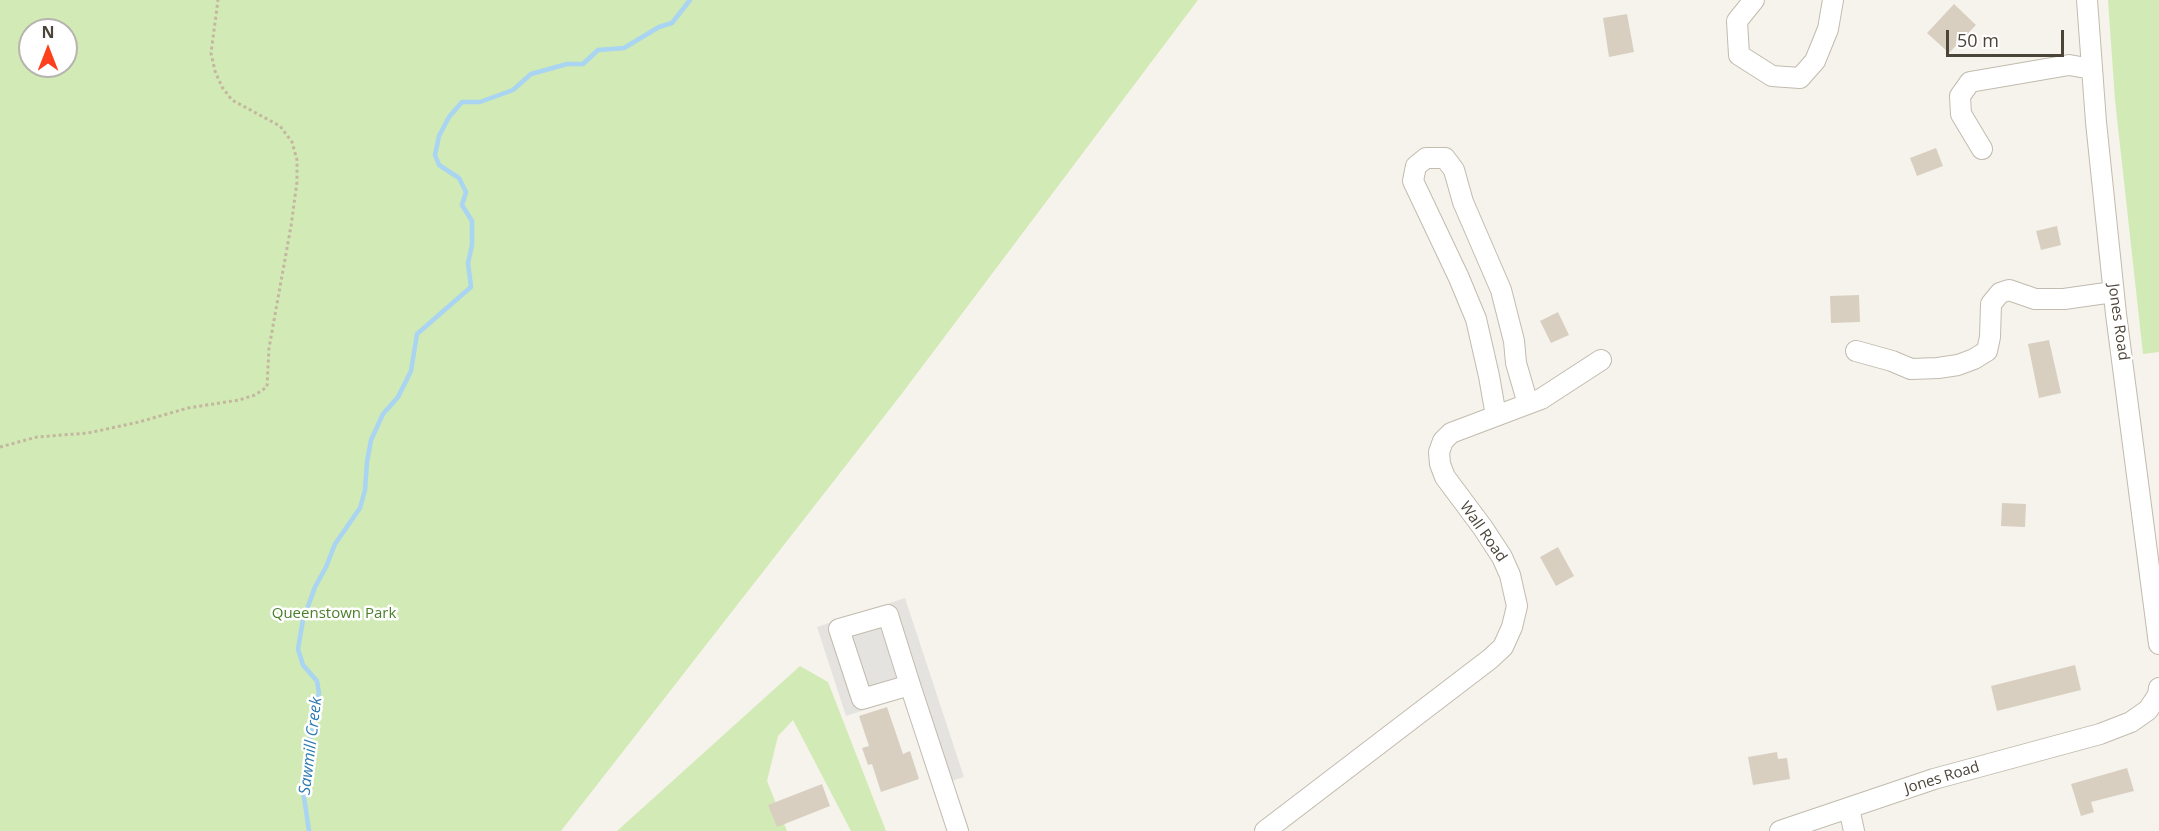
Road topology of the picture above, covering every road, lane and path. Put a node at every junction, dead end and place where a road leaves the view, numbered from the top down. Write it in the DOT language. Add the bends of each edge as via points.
graph roads {
  1 [pos="218,0"];
  2 [pos="1754,0"];
  3 [pos="1833,0"];
  4 [pos="2087,0"];
  5 [pos="2092,69"];
  6 [pos="1982,149"];
  7 [pos="2114,292"];
  8 [pos="1856,351"];
  9 [pos="1601,360"];
  10 [pos="1528,404"];
  11 [pos="1496,416"];
  12 [pos="0,447"];
  13 [pos="2159,644"];
  14 [pos="910,685"];
  15 [pos="2159,688"];
  16 [pos="1849,808"];
  17 [pos="958,831"];
  18 [pos="1265,831"];
  19 [pos="1780,831"];
  20 [pos="1854,831"];
  1 -- 12 [label="path" via="211,53 222,87 232,100 280,126 292,142 297,160 291,226 269,348 267,387 239,400 188,408 88,433 37,437"];
  2 -- 3 [label="street" via="1737,21 1739,55 1772,76 1800,78 1815,61 1828,29"];
  4 -- 5 [label="street, Jones Road"];
  5 -- 6 [label="street" via="2069,65 1970,82 1960,96 1961,114"];
  5 -- 7 [label="street, Jones Road"];
  7 -- 8 [label="street" via="2064,299 2036,299 2009,290 2000,293 1991,304 1987,351 1958,365 1911,369"];
  7 -- 13 [label="street, Jones Road"];
  9 -- 10 [label="street, Wall Road"];
  10 -- 11 [label="street, Wall Road"];
  10 -- 11 [label="street" via="1501,290 1463,202 1454,170 1445,158 1426,158 1416,166 1413,181 1476,319"];
  11 -- 18 [label="street, Wall Road" via="1451,433 1439,452 1444,477 1483,528 1510,575 1517,606 1503,647"];
  14 -- 14 [label="street" via="888,615 839,629 862,699"];
  14 -- 17 [label="street"];
  15 -- 16 [label="street, Jones Road" via="2148,711 2131,722"];
  16 -- 19 [label="street, Jones Road"];
  16 -- 20 [label="street"];
}
